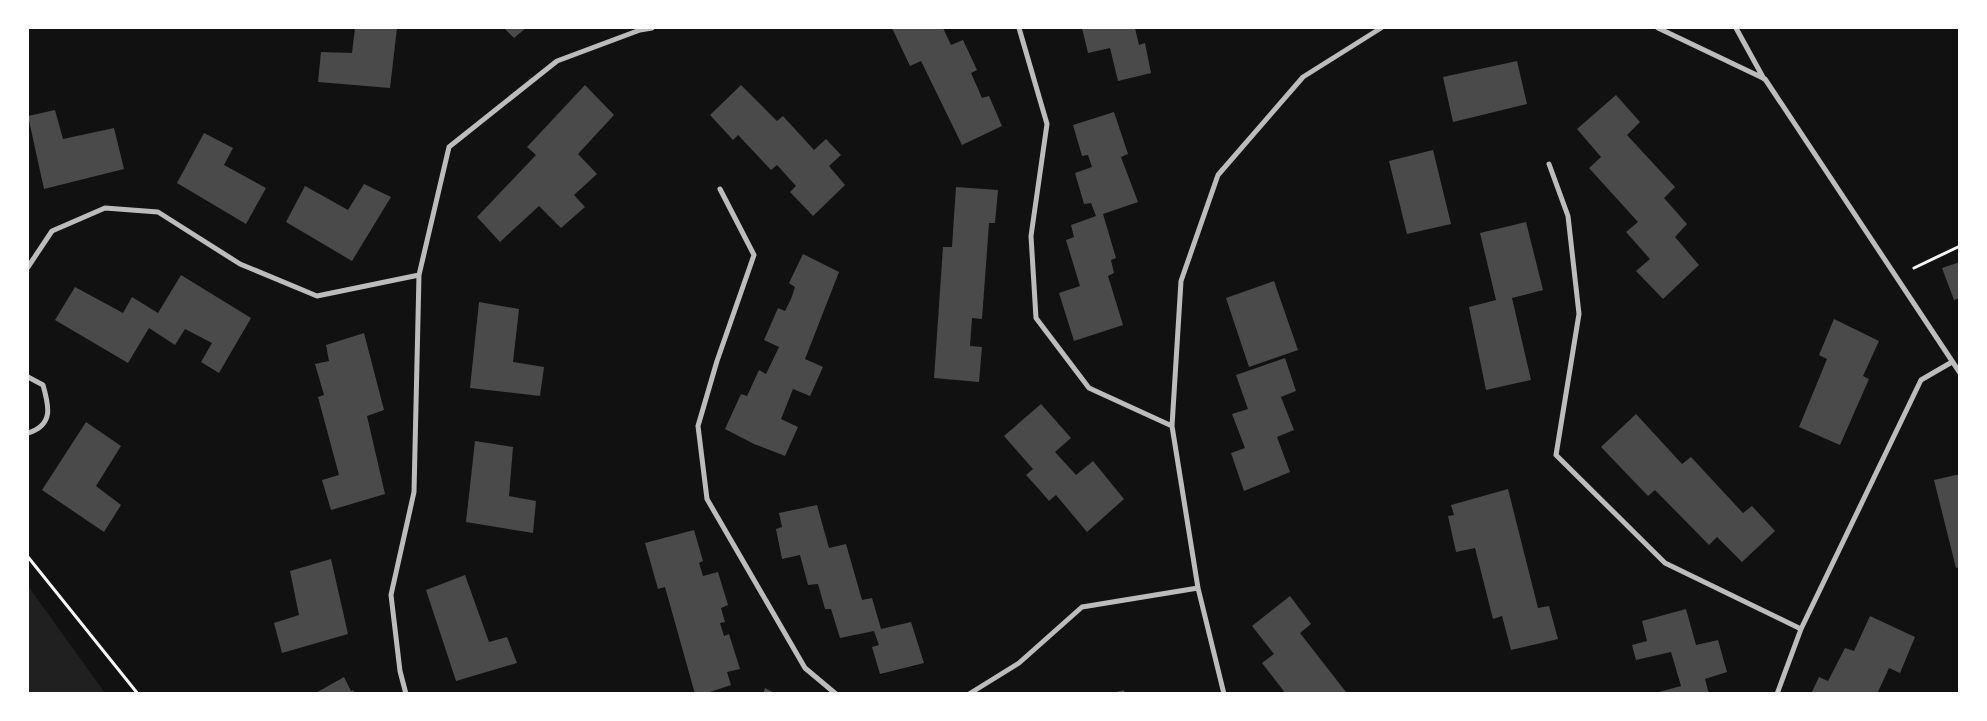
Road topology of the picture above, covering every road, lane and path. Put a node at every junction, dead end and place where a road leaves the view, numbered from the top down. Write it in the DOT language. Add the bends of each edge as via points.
graph roads {
  1 [pos="652,28"];
  2 [pos="1019,28"];
  3 [pos="1381,28"];
  4 [pos="1658,28"];
  5 [pos="1736,28"];
  6 [pos="1765,79"];
  7 [pos="1549,164"];
  8 [pos="720,189"];
  9 [pos="1960,246"];
  10 [pos="28,267"];
  11 [pos="419,275"];
  12 [pos="1896,277"];
  13 [pos="1952,362"];
  14 [pos="1960,374"];
  15 [pos="28,377"];
  16 [pos="1172,426"];
  17 [pos="28,433"];
  18 [pos="28,556"];
  19 [pos="1198,588"];
  20 [pos="1801,629"];
  21 [pos="138,694"];
  22 [pos="406,694"];
  23 [pos="836,694"];
  24 [pos="969,694"];
  25 [pos="1224,694"];
  26 [pos="1777,694"];
  1 -- 11 [label="street" via="557,61 449,148"];
  2 -- 16 [label="street" via="1047,124 1031,236 1036,318 1088,388"];
  3 -- 16 [label="street" via="1303,77 1218,175 1180,281"];
  4 -- 6 [label="street"];
  5 -- 6 [label="street"];
  6 -- 12 [label="street"];
  7 -- 20 [label="street" via="1568,216 1578,314 1556,455 1665,563"];
  8 -- 23 [label="street" via="754,255 716,360 698,426 707,499 805,668"];
  9 -- 12 [label="path"];
  10 -- 11 [label="street" via="52,231 105,208 158,212 240,264 317,296"];
  11 -- 22 [label="street" via="414,492 391,595"];
  12 -- 13 [label="street"];
  13 -- 14 [label="street"];
  13 -- 20 [label="street" via="1921,380"];
  15 -- 17 [label="street" via="43,385 49,409 48,416 37,430"];
  16 -- 19 [label="street"];
  18 -- 21 [label="path"];
  19 -- 24 [label="street" via="1082,607 1019,663"];
  19 -- 25 [label="street"];
  20 -- 26 [label="street"];
}
